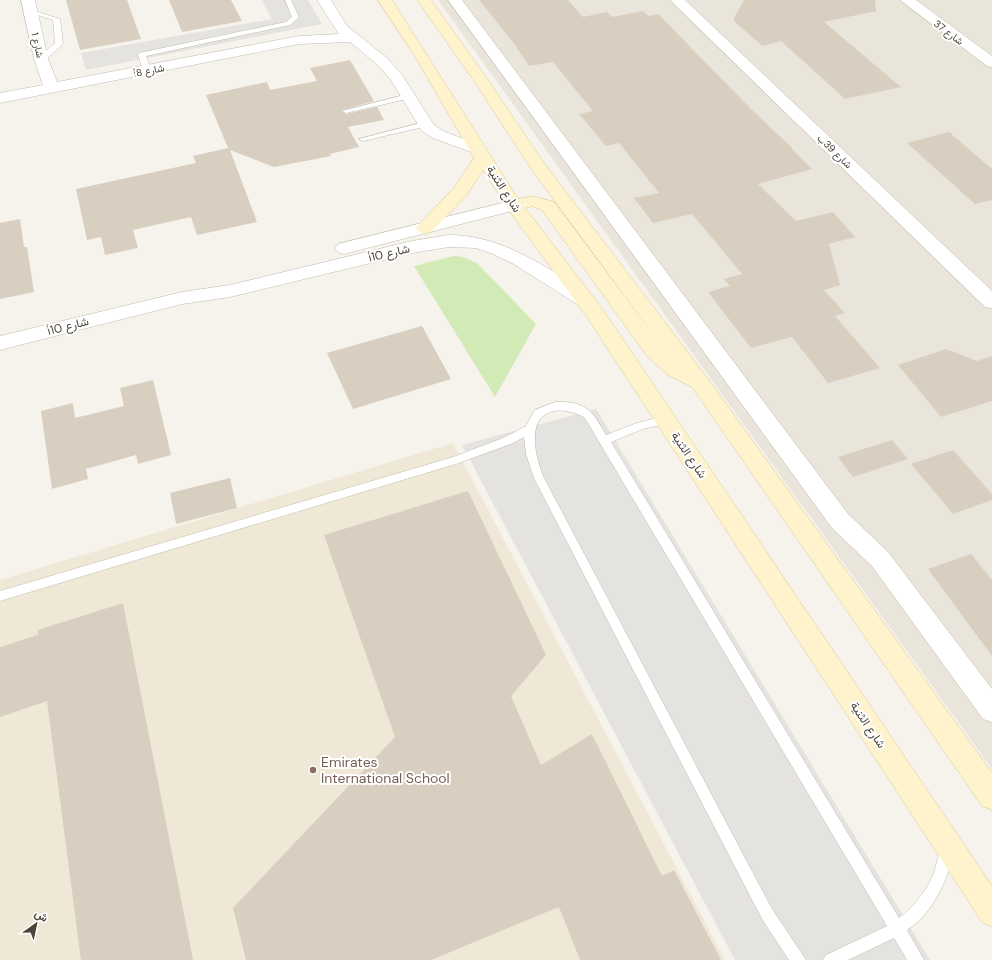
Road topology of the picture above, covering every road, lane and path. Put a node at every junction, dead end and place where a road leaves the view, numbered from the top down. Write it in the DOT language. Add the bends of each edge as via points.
graph roads {
  1 [pos="288,0"];
  2 [pos="324,0"];
  3 [pos="385,0"];
  4 [pos="424,0"];
  5 [pos="455,0"];
  6 [pos="677,0"];
  7 [pos="907,0"];
  8 [pos="29,6"];
  9 [pos="336,22"];
  10 [pos="240,35"];
  11 [pos="353,38"];
  12 [pos="299,40"];
  13 [pos="249,50"];
  14 [pos="41,59"];
  15 [pos="992,63"];
  16 [pos="147,70"];
  17 [pos="52,88"];
  18 [pos="408,96"];
  19 [pos="0,98"];
  20 [pos="346,111"];
  21 [pos="424,124"];
  22 [pos="363,139"];
  23 [pos="480,153"];
  24 [pos="514,205"];
  25 [pos="425,228"];
  26 [pos="182,298"];
  27 [pos="584,299"];
  28 [pos="992,302"];
  29 [pos="0,343"];
  30 [pos="701,384"];
  31 [pos="665,420"];
  32 [pos="530,429"];
  33 [pos="604,440"];
  34 [pos="0,596"];
  35 [pos="992,710"];
  36 [pos="992,796"];
  37 [pos="947,845"];
  38 [pos="992,912"];
  39 [pos="898,930"];
  40 [pos="798,960"];
  41 [pos="831,960"];
  42 [pos="916,960"];
  1 -- 10 [label="lane" via="296,14 292,22"];
  2 -- 9 [label="street"];
  3 -- 23 [label="main road, شارع الثنية" via="424,58"];
  4 -- 30 [label="main road" via="538,166"];
  5 -- 35 [label="street" via="840,521 880,559"];
  6 -- 28 [label="street, شارع 39ب"];
  7 -- 15 [label="street, شارع 37"];
  8 -- 14 [label="street, شارع 1"];
  8 -- 14 [label="lane" via="56,19 59,44"];
  9 -- 11 [label="street"];
  9 -- 12 [label="street, شارع 8أ"];
  10 -- 13 [label="lane"];
  10 -- 16 [label="lane" via="142,55"];
  11 -- 12 [label="street, شارع 8أ"];
  11 -- 18 [label="street" via="382,61"];
  12 -- 13 [label="street, شارع 8أ"];
  13 -- 16 [label="street, شارع 8أ"];
  14 -- 17 [label="street, شارع 1"];
  16 -- 17 [label="street, شارع 8أ"];
  17 -- 19 [label="street, شارع 8أ"];
  18 -- 20 [label="lane"];
  18 -- 21 [label="street"];
  21 -- 22 [label="lane"];
  21 -- 23 [label="street" via="439,135"];
  23 -- 24 [label="main road, شارع الثنية"];
  23 -- 25 [label="main road" via="460,192"];
  24 -- 25 [label="street, شارع 10أ"];
  24 -- 27 [label="main road, شارع الثنية"];
  24 -- 30 [label="main road" via="533,201 548,206 654,351 674,370"];
  25 -- 26 [label="street, شارع 10أ" via="254,270"];
  26 -- 27 [label="street, شارع 10أ" via="230,291 431,243 466,240 487,245 518,259"];
  26 -- 29 [label="street, شارع 10أ"];
  27 -- 31 [label="main road, شارع الثنية"];
  30 -- 36 [label="main road"];
  31 -- 33 [label="lane"];
  31 -- 37 [label="main road, شارع الثنية"];
  32 -- 33 [label="lane" via="536,416 542,412 557,406 566,406 582,411 588,416"];
  32 -- 34 [label="lane" via="507,441 456,460"];
  32 -- 40 [label="lane" via="532,457 539,478 767,914"];
  33 -- 39 [label="lane"];
  37 -- 38 [label="main road, شارع الثنية"];
  37 -- 39 [label="lane" via="939,881 921,909"];
  39 -- 41 [label="lane"];
  39 -- 42 [label="lane"];
}
